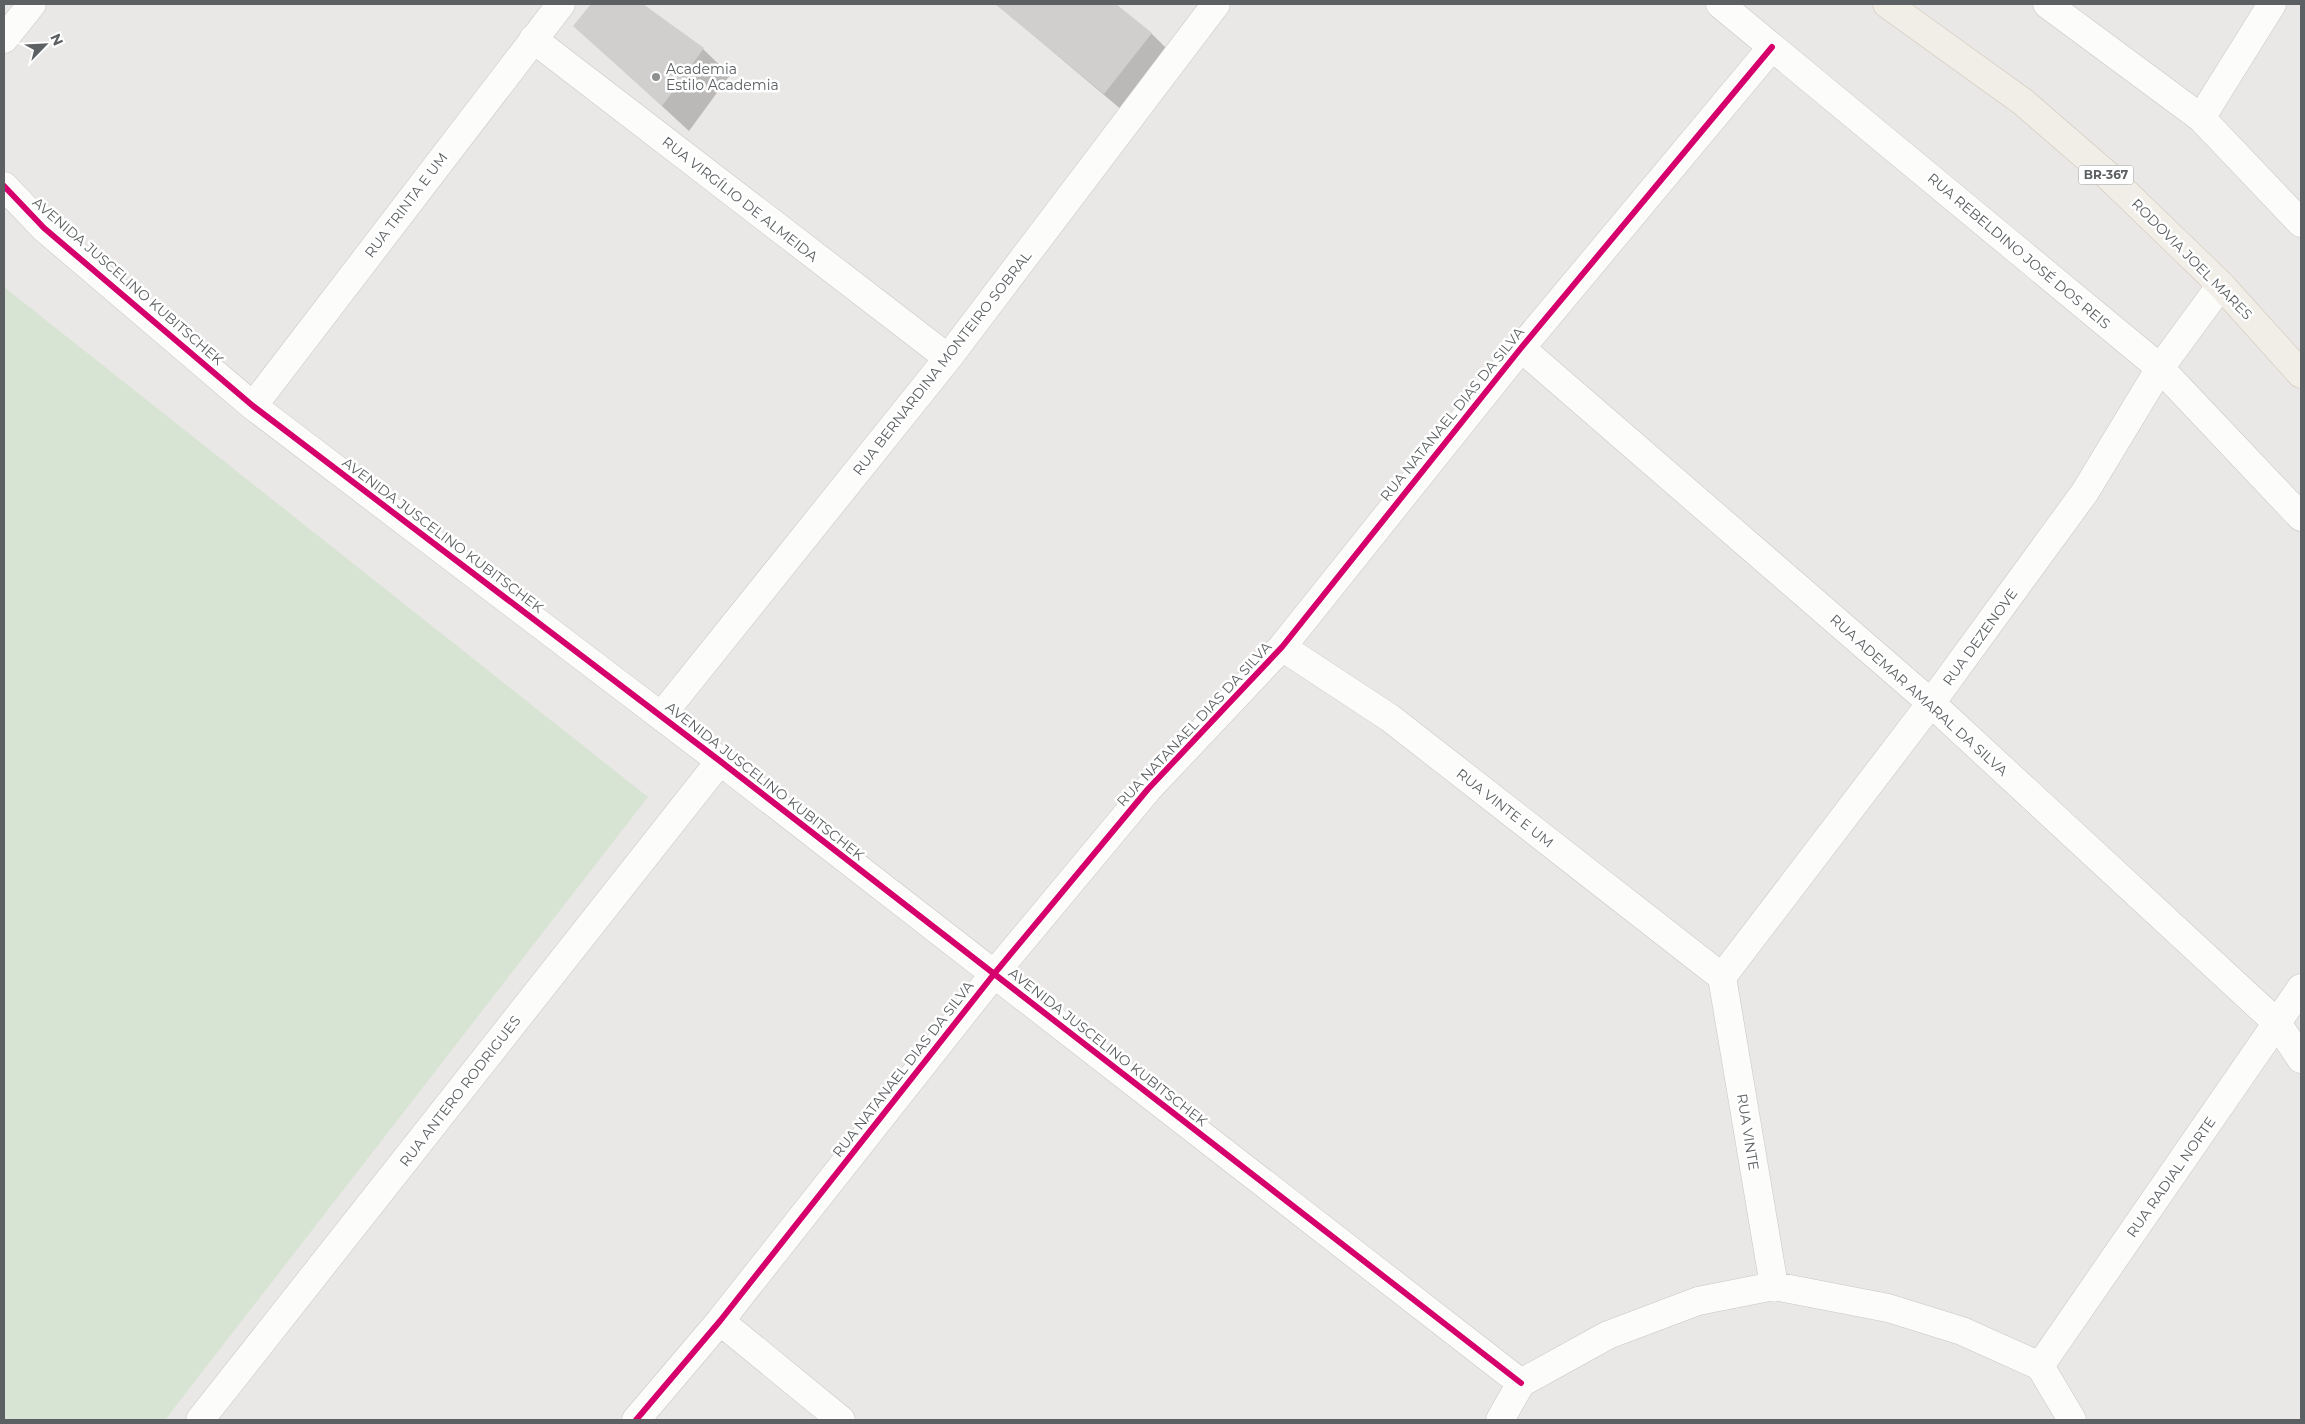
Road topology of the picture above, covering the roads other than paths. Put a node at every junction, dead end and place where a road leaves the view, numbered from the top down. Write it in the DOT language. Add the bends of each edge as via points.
graph roads {
  1 [pos="32,4"];
  2 [pos="561,4"];
  3 [pos="1216,4"];
  4 [pos="1720,4"];
  5 [pos="1887,4"];
  6 [pos="2047,4"];
  7 [pos="2272,4"];
  8 [pos="4,39"];
  9 [pos="533,39"];
  10 [pos="1772,47"];
  11 [pos="2201,118"];
  12 [pos="4,186"];
  13 [pos="4,212"];
  14 [pos="2301,223"];
  15 [pos="44,228"];
  16 [pos="2221,285"];
  17 [pos="1521,348"];
  18 [pos="948,358"];
  19 [pos="2160,368"];
  20 [pos="2301,374"];
  21 [pos="253,406"];
  22 [pos="2301,517"];
  23 [pos="1282,647"];
  24 [pos="1931,703"];
  25 [pos="661,716"];
  26 [pos="720,761"];
  27 [pos="994,974"];
  28 [pos="1722,977"];
  29 [pos="2301,988"];
  30 [pos="2277,1023"];
  31 [pos="2301,1059"];
  32 [pos="1774,1286"];
  33 [pos="720,1321"];
  34 [pos="2040,1366"];
  35 [pos="1521,1383"];
  36 [pos="200,1420"];
  37 [pos="636,1420"];
  38 [pos="840,1420"];
  39 [pos="1500,1420"];
  40 [pos="2072,1420"];
  1 -- 8 [label="street"];
  2 -- 9 [label="street, RUA TRINTA E UM"];
  3 -- 18 [label="street, RUA BERNARDINA MONTEIRO SOBRAL"];
  4 -- 10 [label="street, RUA REBELDINO JOSÉ DOS REIS"];
  5 -- 16 [label="main road, RODOVIA JOEL MARES / BR-367" via="2023,102 2104,173"];
  6 -- 11 [label="street"];
  7 -- 11 [label="street"];
  9 -- 18 [label="street, RUA VIRGÍLIO DE ALMEIDA"];
  9 -- 21 [label="street, RUA TRINTA E UM"];
  10 -- 17 [label="street, RUA NATANAEL DIAS DA SILVA"];
  10 -- 19 [label="street, RUA REBELDINO JOSÉ DOS REIS"];
  11 -- 14 [label="street"];
  12 -- 15 [label="street, AVENIDA JUSCELINO KUBITSCHEK"];
  13 -- 15 [label="street, AVENIDA JUSCELINO KUBITSCHEK"];
  15 -- 21 [label="street, AVENIDA JUSCELINO KUBITSCHEK"];
  16 -- 19 [label="street, RUA DEZENOVE"];
  16 -- 20 [label="main road, RODOVIA JOEL MARES / BR-367"];
  17 -- 23 [label="street, RUA NATANAEL DIAS DA SILVA"];
  17 -- 24 [label="street, RUA ADEMAR AMARAL DA SILVA"];
  18 -- 25 [label="street, RUA BERNARDINA MONTEIRO SOBRAL"];
  19 -- 22 [label="street, RUA REBELDINO JOSÉ DOS REIS"];
  19 -- 24 [label="street, RUA DEZENOVE" via="2085,492"];
  21 -- 25 [label="street, AVENIDA JUSCELINO KUBITSCHEK"];
  23 -- 27 [label="street, RUA NATANAEL DIAS DA SILVA" via="1148,789"];
  23 -- 28 [label="street, RUA VINTE E UM" via="1390,718"];
  24 -- 28 [label="street, RUA DEZENOVE"];
  24 -- 30 [label="street, RUA ADEMAR AMARAL DA SILVA"];
  25 -- 26 [label="street, AVENIDA JUSCELINO KUBITSCHEK"];
  26 -- 27 [label="street, AVENIDA JUSCELINO KUBITSCHEK"];
  26 -- 36 [label="street, RUA ANTERO RODRIGUES"];
  27 -- 33 [label="street, RUA NATANAEL DIAS DA SILVA"];
  27 -- 35 [label="street, AVENIDA JUSCELINO KUBITSCHEK"];
  28 -- 32 [label="street, RUA VINTE"];
  29 -- 30 [label="street, RUA RADIAL NORTE"];
  30 -- 31 [label="street, RUA ADEMAR AMARAL DA SILVA"];
  30 -- 34 [label="street, RUA RADIAL NORTE"];
  32 -- 34 [label="street" via="1888,1308 1962,1331"];
  32 -- 35 [label="street" via="1698,1301 1608,1335"];
  33 -- 37 [label="street, RUA NATANAEL DIAS DA SILVA"];
  33 -- 38 [label="street"];
  34 -- 40 [label="street"];
  35 -- 39 [label="street"];
}
